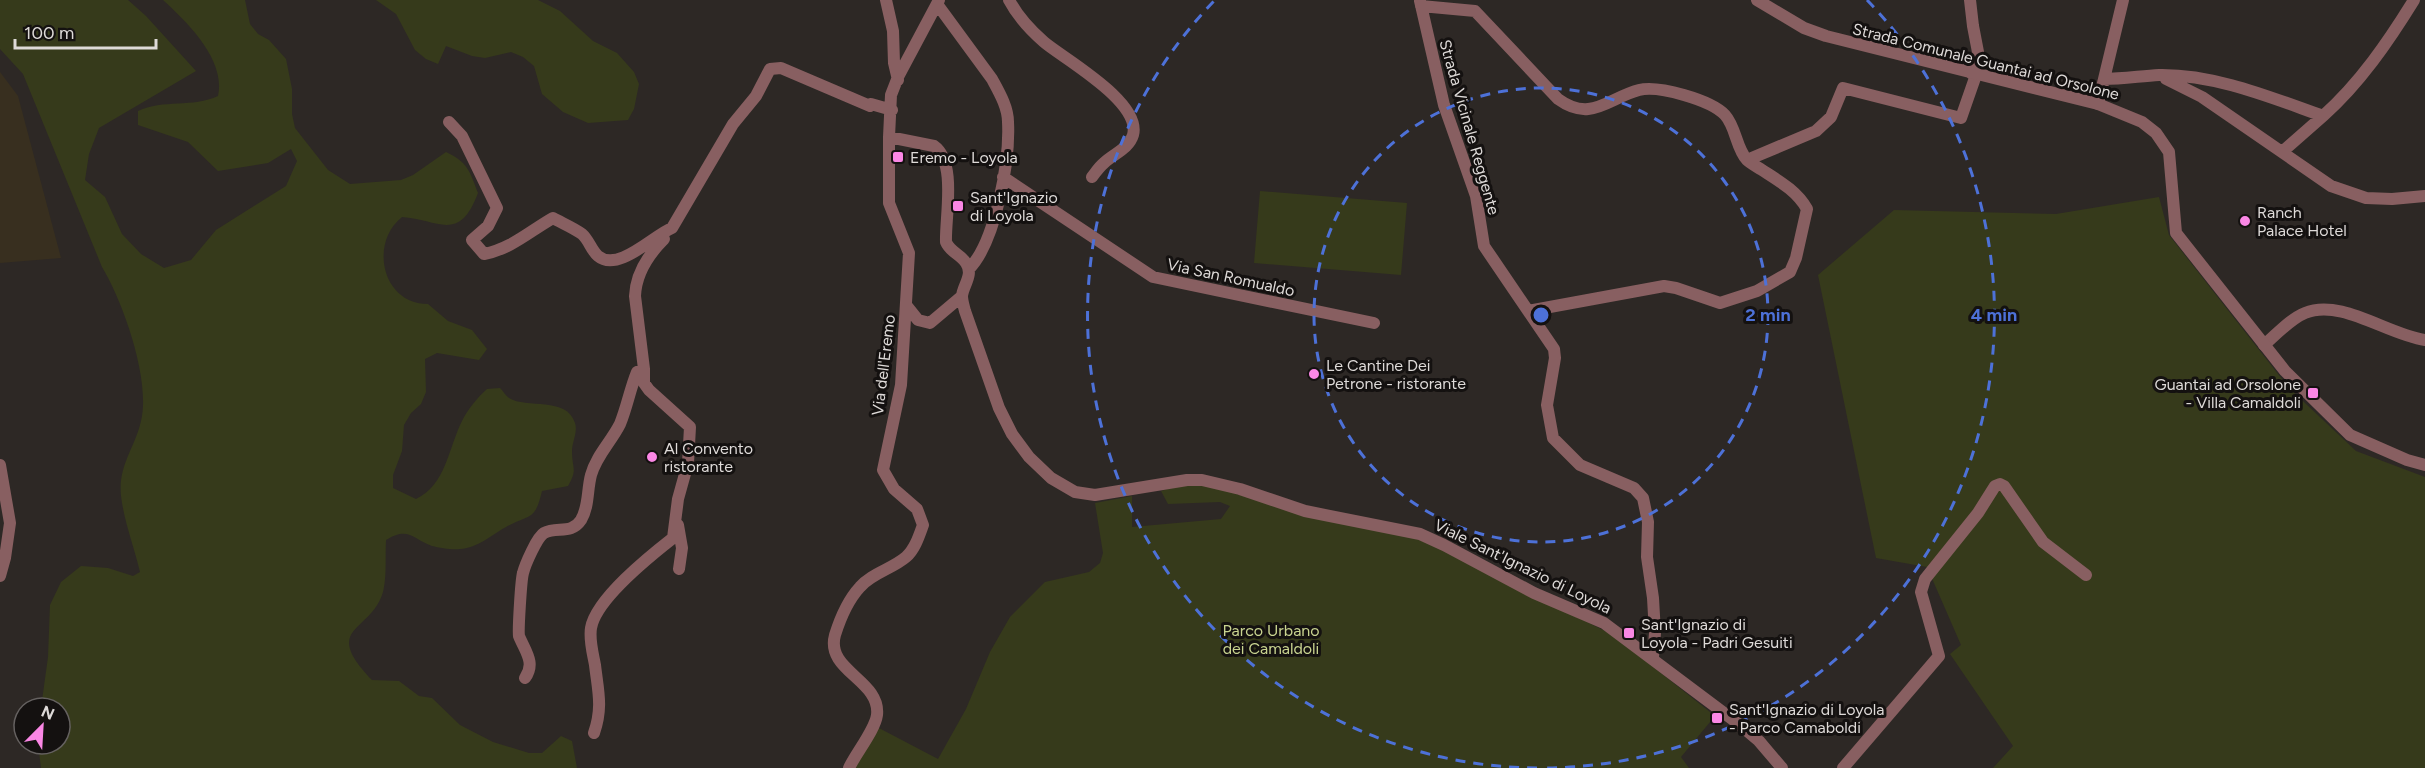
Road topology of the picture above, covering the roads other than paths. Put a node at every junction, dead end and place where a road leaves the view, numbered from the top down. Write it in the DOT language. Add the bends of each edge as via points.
graph roads {
  1 [pos="886,0"];
  2 [pos="1009,0"];
  3 [pos="1757,0"];
  4 [pos="1970,0"];
  5 [pos="2123,0"];
  6 [pos="2414,0"];
  7 [pos="938,2"];
  8 [pos="1420,3"];
  9 [pos="1974,74"];
  10 [pos="2160,75"];
  11 [pos="898,77"];
  12 [pos="2104,80"];
  13 [pos="2098,104"];
  14 [pos="892,110"];
  15 [pos="2323,116"];
  16 [pos="449,122"];
  17 [pos="889,137"];
  18 [pos="2282,152"];
  19 [pos="1747,160"];
  20 [pos="1003,177"];
  21 [pos="1092,177"];
  22 [pos="2425,196"];
  23 [pos="672,228"];
  24 [pos="969,269"];
  25 [pos="962,296"];
  26 [pos="906,305"];
  27 [pos="1527,311"];
  28 [pos="1374,323"];
  29 [pos="2425,340"];
  30 [pos="2264,345"];
  31 [pos="644,369"];
  32 [pos="0,465"];
  33 [pos="2425,465"];
  34 [pos="677,518"];
  35 [pos="679,569"];
  36 [pos="2086,575"];
  37 [pos="0,576"];
  38 [pos="1653,657"];
  39 [pos="525,678"];
  40 [pos="594,733"];
  41 [pos="849,768"];
  42 [pos="1782,768"];
  43 [pos="1843,768"];
  1 -- 11 [label="street"];
  2 -- 21 [label="street" via="1020,20 1105,86 1127,112 1133,134 1121,151 1105,161"];
  3 -- 9 [label="street, Strada Comunale Guantai ad Orsolone" via="1804,28 1826,36"];
  4 -- 9 [label="street" via="1978,52"];
  5 -- 12 [label="street"];
  6 -- 15 [label="street" via="2363,75"];
  7 -- 11 [label="street"];
  7 -- 20 [label="street" via="1000,93 1009,121"];
  8 -- 19 [label="street" via="1475,10 1558,99 1573,108 1592,110 1639,90 1655,88 1716,107 1726,116"];
  8 -- 27 [label="street, Strada Vicinale Reggente" via="1444,105 1476,196 1484,246"];
  9 -- 13 [label="street, Strada Comunale Guantai ad Orsolone"];
  9 -- 19 [label="street" via="1961,118 1843,88 1831,117 1816,131"];
  10 -- 12 [label="street"];
  10 -- 15 [label="street" via="2250,91"];
  10 -- 18 [label="street" via="2202,97"];
  11 -- 14 [label="street, Via dell'Eremo" via="891,95"];
  12 -- 13 [label="street"];
  13 -- 30 [label="street, Strada Comunale Guantai ad Orsolone" via="2142,122 2169,152 2176,233"];
  14 -- 17 [label="street, Via dell'Eremo"];
  14 -- 23 [label="street" via="870,106 781,68 770,69"];
  15 -- 18 [label="street"];
  16 -- 23 [label="street" via="462,136 496,208 488,226 472,240 484,254 509,246 554,218 583,235 595,254 610,261 621,259"];
  17 -- 24 [label="street" via="939,149 949,190 945,242"];
  17 -- 26 [label="street, Via dell'Eremo" via="889,203 909,253"];
  18 -- 22 [label="street" via="2331,186 2348,193 2366,198"];
  19 -- 27 [label="street" via="1790,189 1807,209 1790,272 1757,291 1720,303 1664,286"];
  20 -- 24 [label="street" via="995,216 979,256"];
  20 -- 28 [label="street, Via San Romualdo" via="1153,277"];
  23 -- 31 [label="street" via="653,250 636,284"];
  24 -- 25 [label="street, Viale Sant'Ignazio di Loyola"];
  25 -- 26 [label="street" via="930,323 918,320"];
  25 -- 38 [label="street, Viale Sant'Ignazio di Loyola" via="983,364 1012,434 1044,471 1075,492 1095,495 1203,480 1305,511 1420,534 1533,593 1604,623"];
  26 -- 41 [label="street, Via dell'Eremo" via="901,385 883,470 894,489 917,509 923,525 907,556 861,586 850,600 835,638 837,659 870,690 876,703 875,722"];
  27 -- 38 [label="street, Strada Vicinale Reggente" via="1554,349 1547,405 1553,438 1580,465 1634,488 1643,498 1648,522"];
  29 -- 30 [label="street" via="2345,312 2321,308 2302,314"];
  30 -- 33 [label="street, Strada Comunale Guantai ad Orsolone" via="2350,435"];
  31 -- 34 [label="street" via="644,382 649,390 690,427 688,463"];
  31 -- 39 [label="street" via="637,372 619,425 591,474 581,520 571,529 544,533 527,562 521,579 519,635 530,659"];
  32 -- 37 [label="street" via="10,523"];
  34 -- 35 [label="street" via="682,548"];
  34 -- 40 [label="street" via="673,538 608,596 593,620 591,635 601,701"];
  36 -- 43 [label="street" via="2043,542 2004,486 1995,486 1925,579 1921,592 1939,656"];
  38 -- 42 [label="street, Viale Sant'Ignazio di Loyola" via="1759,741"];
}
